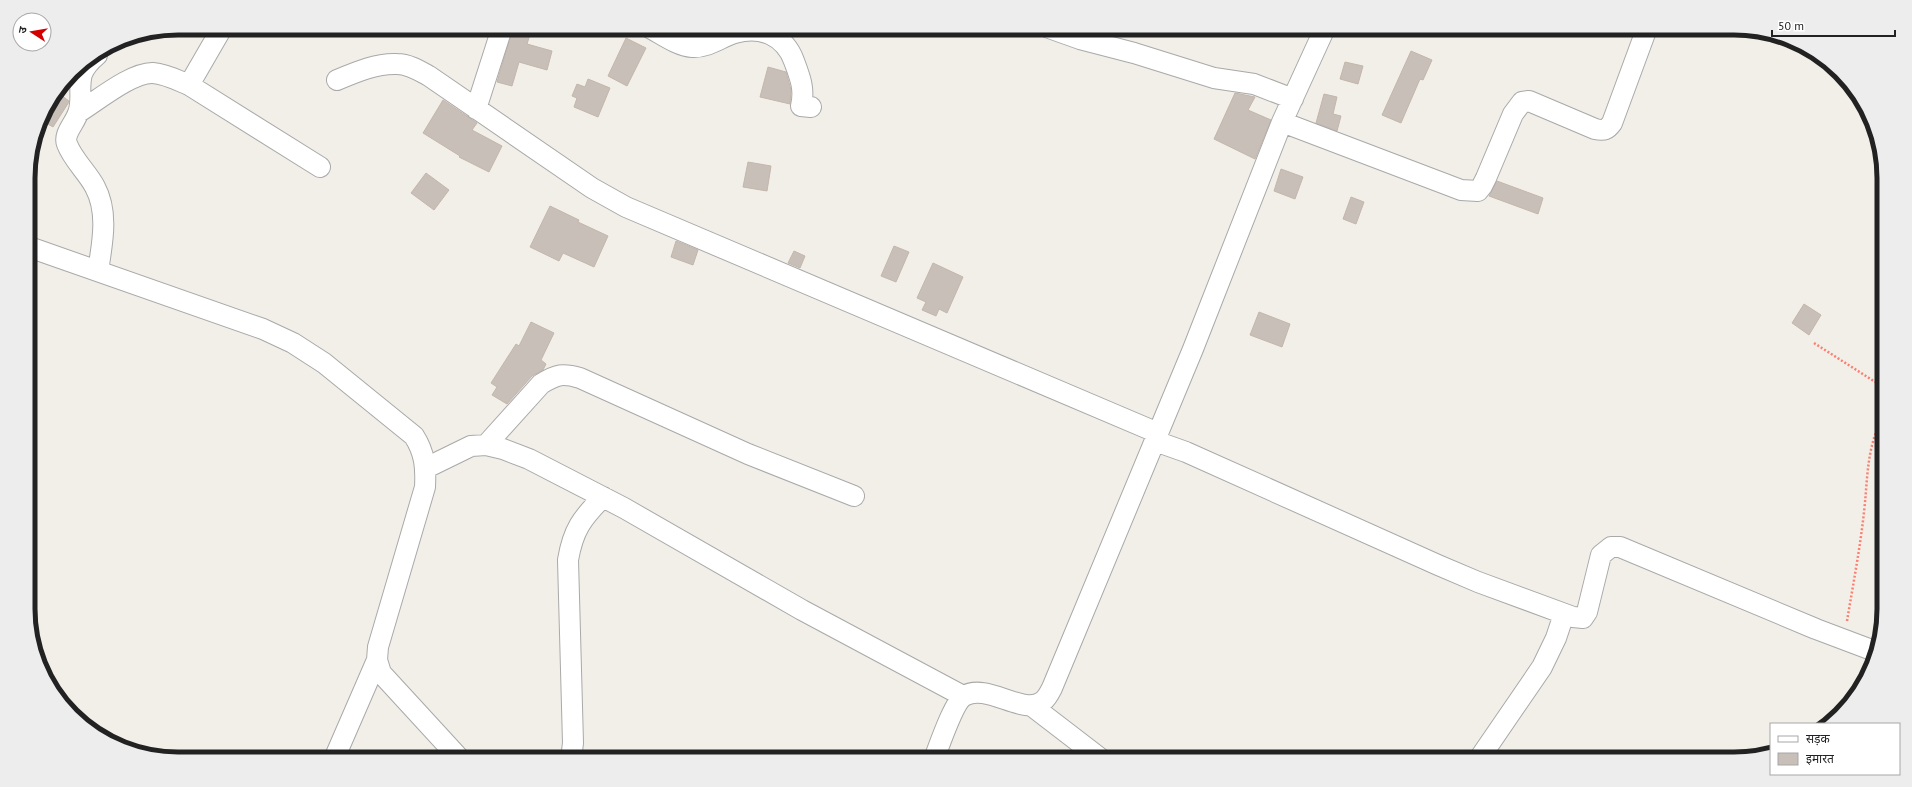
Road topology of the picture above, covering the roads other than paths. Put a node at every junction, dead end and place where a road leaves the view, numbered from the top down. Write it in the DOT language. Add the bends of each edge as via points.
graph roads {
  1 [pos="218,35"];
  2 [pos="500,35"];
  3 [pos="665,35"];
  4 [pos="730,35"];
  5 [pos="771,35"];
  6 [pos="1069,35"];
  7 [pos="1322,35"];
  8 [pos="1644,35"];
  9 [pos="84,71"];
  10 [pos="337,80"];
  11 [pos="189,85"];
  12 [pos="1293,99"];
  13 [pos="811,107"];
  14 [pos="476,109"];
  15 [pos="79,112"];
  16 [pos="1282,122"];
  17 [pos="320,167"];
  18 [pos="35,249"];
  19 [pos="98,271"];
  20 [pos="1157,437"];
  21 [pos="486,445"];
  22 [pos="426,468"];
  23 [pos="603,496"];
  24 [pos="854,496"];
  25 [pos="1564,614"];
  26 [pos="1871,650"];
  27 [pos="377,660"];
  28 [pos="963,696"];
  29 [pos="1032,706"];
  30 [pos="337,752"];
  31 [pos="454,752"];
  32 [pos="572,752"];
  33 [pos="937,752"];
  34 [pos="1092,752"];
  35 [pos="1484,752"];
  1 -- 11 [label="street"];
  2 -- 14 [label="street"];
  3 -- 4 [label="street" via="690,47 699,47"];
  5 -- 13 [label="street" via="780,39 791,52 802,83 801,106"];
  6 -- 12 [label="street" via="1214,78 1254,84"];
  7 -- 12 [label="street"];
  8 -- 16 [label="street" via="1608,129 1595,129 1529,101 1522,102 1513,114 1478,191 1461,190"];
  9 -- 15 [label="street"];
  10 -- 14 [label="street" via="385,64 398,64 412,67 429,76"];
  11 -- 15 [label="street" via="158,74 139,76"];
  11 -- 17 [label="street"];
  12 -- 16 [label="street"];
  14 -- 20 [label="street" via="592,188 626,207"];
  15 -- 19 [label="street" via="67,134 66,143 96,188 102,203 104,224"];
  16 -- 20 [label="street"];
  18 -- 19 [label="street"];
  19 -- 22 [label="street" via="264,329 293,343 324,363 414,436 422,449"];
  20 -- 25 [label="street" via="1438,565"];
  20 -- 29 [label="street" via="1052,688 1043,701"];
  21 -- 22 [label="street" via="471,446"];
  21 -- 23 [label="street" via="529,459"];
  21 -- 24 [label="street" via="541,384 552,377 565,374 580,378 748,454"];
  22 -- 27 [label="street" via="425,487 378,647"];
  23 -- 28 [label="street" via="802,610"];
  23 -- 32 [label="street" via="583,517 576,529 568,560"];
  25 -- 26 [label="street" via="1583,618 1591,601 1601,556 1611,548 1620,547"];
  25 -- 35 [label="street" via="1542,668"];
  27 -- 30 [label="street"];
  27 -- 31 [label="street" via="381,673"];
  28 -- 29 [label="street" via="978,692"];
  28 -- 33 [label="street" via="954,708"];
  29 -- 34 [label="street"];
}
